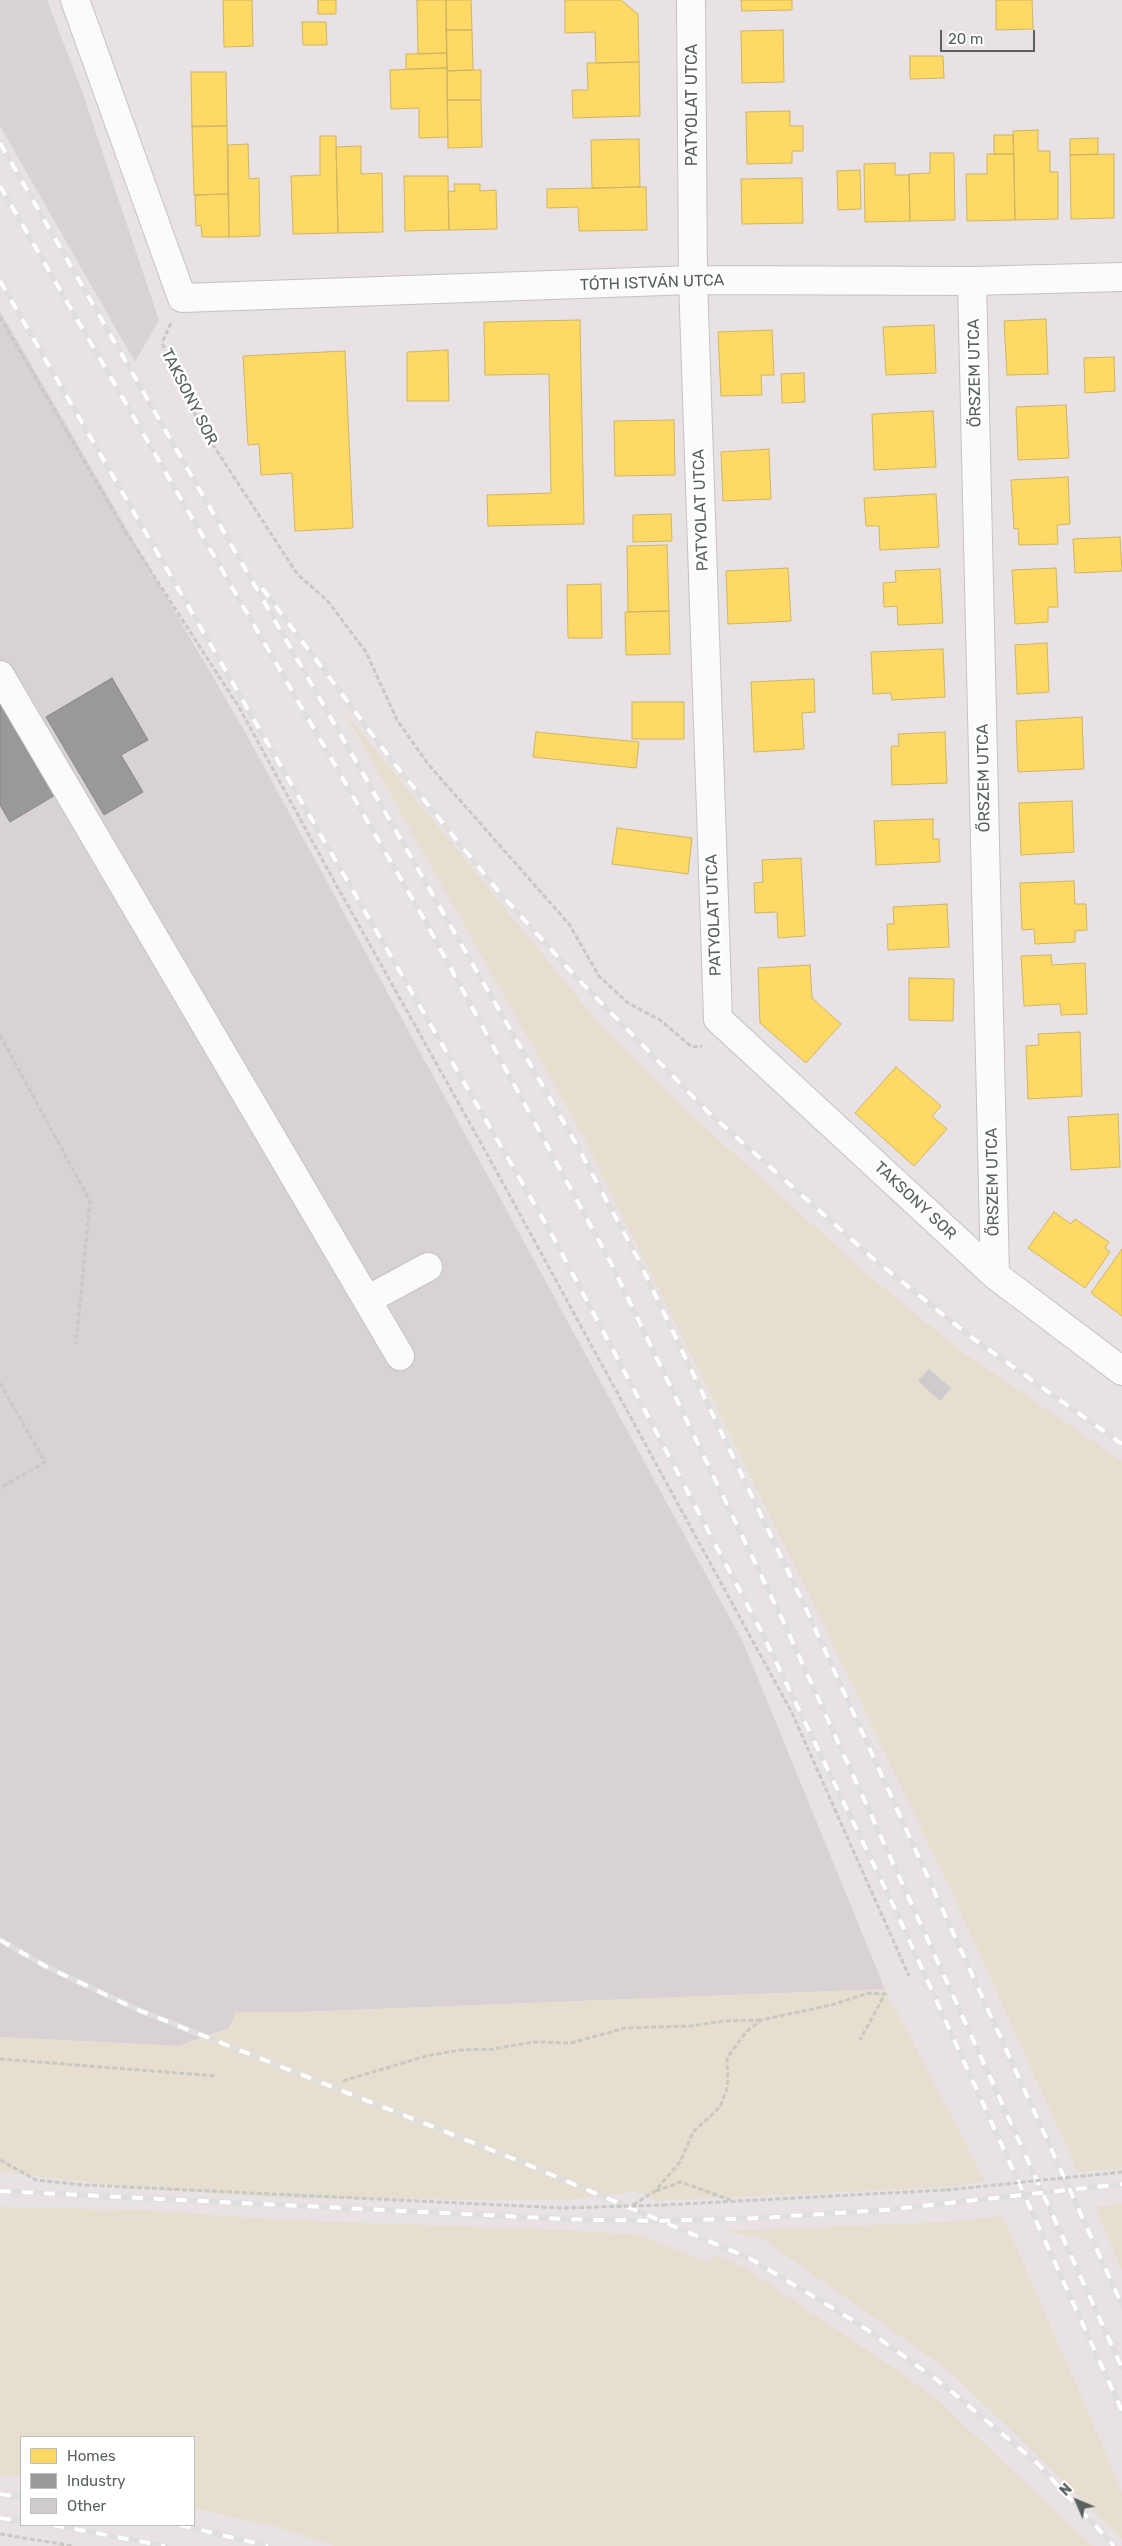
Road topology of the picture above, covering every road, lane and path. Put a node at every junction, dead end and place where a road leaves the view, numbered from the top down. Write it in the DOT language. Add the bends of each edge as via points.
graph roads {
  1 [pos="75,0"];
  2 [pos="691,0"];
  3 [pos="1122,277"];
  4 [pos="693,280"];
  5 [pos="972,280"];
  6 [pos="182,298"];
  7 [pos="0,317"];
  8 [pos="0,675"];
  9 [pos="718,1019"];
  10 [pos="0,1035"];
  11 [pos="742,1041"];
  12 [pos="428,1267"];
  13 [pos="995,1275"];
  14 [pos="367,1300"];
  15 [pos="76,1344"];
  16 [pos="400,1356"];
  17 [pos="1122,1371"];
  18 [pos="0,1383"];
  19 [pos="0,1488"];
  20 [pos="909,1976"];
  21 [pos="761,2020"];
  22 [pos="860,2040"];
  23 [pos="0,2059"];
  24 [pos="216,2076"];
  25 [pos="343,2081"];
  26 [pos="0,2160"];
  27 [pos="1122,2172"];
  28 [pos="655,2191"];
  29 [pos="735,2202"];
  30 [pos="633,2205"];
  31 [pos="0,2534"];
  32 [pos="73,2546"];
  1 -- 6 [label="street"];
  2 -- 4 [label="street, PATYOLAT UTCA"];
  3 -- 5 [label="street, TÓTH ISTVÁN UTCA"];
  4 -- 5 [label="street, TÓTH ISTVÁN UTCA"];
  4 -- 6 [label="street, TÓTH ISTVÁN UTCA"];
  4 -- 9 [label="street, PATYOLAT UTCA"];
  5 -- 13 [label="street, ŐRSZEM UTCA"];
  6 -- 11 [label="path, TAKSONY SOR" via="162,343 200,425 298,575 327,600 366,652 397,720 428,764 569,924 600,976 628,1003 660,1020 692,1047"];
  7 -- 20 [label="path" via="125,531 240,709 487,1154 792,1713"];
  8 -- 14 [label="street"];
  9 -- 11 [label="street, TAKSONY SOR"];
  10 -- 15 [label="path" via="90,1201"];
  11 -- 13 [label="street, TAKSONY SOR"];
  12 -- 14 [label="street"];
  13 -- 17 [label="street, TAKSONY SOR"];
  14 -- 16 [label="street"];
  18 -- 19 [label="path" via="45,1462"];
  21 -- 22 [label="path" via="869,1993 885,1994"];
  21 -- 25 [label="path" via="625,2028 571,2043 534,2042 493,2049 460,2050 426,2056"];
  21 -- 28 [label="path" via="746,2032 727,2058 728,2086 720,2106 693,2132 680,2162"];
  23 -- 24 [label="path"];
  26 -- 30 [label="path, bridge" via="36,2180 85,2185 564,2208"];
  27 -- 29 [label="path, bridge" via="946,2190"];
  28 -- 29 [label="path" via="681,2182"];
  28 -- 30 [label="path"];
  29 -- 30 [label="path, bridge"];
  31 -- 32 [label="path"];
}
